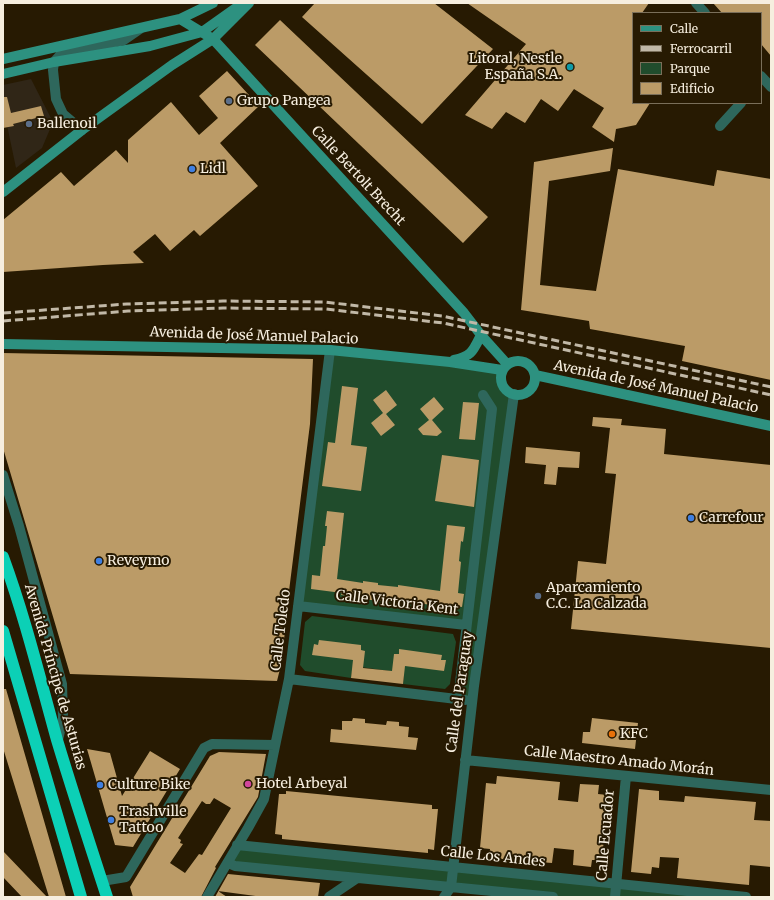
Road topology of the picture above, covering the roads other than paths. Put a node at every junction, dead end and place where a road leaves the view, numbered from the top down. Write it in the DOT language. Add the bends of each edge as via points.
graph roads {
  1 [pos="213,3"];
  2 [pos="243,3"];
  3 [pos="249,3"];
  4 [pos="696,3"];
  5 [pos="704,12"];
  6 [pos="180,19"];
  7 [pos="140,29"];
  8 [pos="202,32"];
  9 [pos="213,39"];
  10 [pos="3,59"];
  11 [pos="54,62"];
  12 [pos="3,74"];
  13 [pos="762,79"];
  14 [pos="771,87"];
  15 [pos="740,104"];
  16 [pos="720,126"];
  17 [pos="82,130"];
  18 [pos="3,192"];
  19 [pos="481,335"];
  20 [pos="3,344"];
  21 [pos="330,350"];
  22 [pos="450,362"];
  23 [pos="505,367"];
  24 [pos="535,375"];
  25 [pos="514,394"];
  26 [pos="483,395"];
  27 [pos="771,426"];
  28 [pos="3,475"];
  29 [pos="3,557"];
  30 [pos="298,606"];
  31 [pos="466,625"];
  32 [pos="3,633"];
  33 [pos="289,679"];
  34 [pos="458,700"];
  35 [pos="472,701"];
  36 [pos="58,740"];
  37 [pos="275,745"];
  38 [pos="465,760"];
  39 [pos="626,776"];
  40 [pos="771,790"];
  41 [pos="237,845"];
  42 [pos="228,863"];
  43 [pos="453,868"];
  44 [pos="357,878"];
  45 [pos="102,881"];
  46 [pos="616,884"];
  47 [pos="452,887"];
  48 [pos="81,897"];
  49 [pos="107,897"];
  50 [pos="207,897"];
  51 [pos="328,897"];
  52 [pos="444,897"];
  53 [pos="553,897"];
  54 [pos="615,897"];
  55 [pos="746,897"];
  1 -- 6 [label="street"];
  2 -- 8 [label="street"];
  3 -- 9 [label="street"];
  4 -- 5 [label="street"];
  6 -- 7 [label="street"];
  6 -- 8 [label="street, Calle Bertolt Brecht"];
  7 -- 10 [label="street"];
  7 -- 11 [label="street" via="124,40 61,54"];
  8 -- 9 [label="street, Calle Bertolt Brecht"];
  8 -- 11 [label="street" via="150,46"];
  9 -- 17 [label="street" via="172,65"];
  9 -- 19 [label="street, Calle Bertolt Brecht" via="464,313"];
  11 -- 12 [label="street"];
  11 -- 17 [label="street" via="56,99 63,114"];
  13 -- 14 [label="street"];
  15 -- 16 [label="street"];
  17 -- 18 [label="street"];
  19 -- 22 [label="street" via="466,357"];
  19 -- 23 [label="street, Calle Bertolt Brecht"];
  20 -- 21 [label="street, Avenida de José Manuel Palacio"];
  21 -- 22 [label="street, Avenida de José Manuel Palacio"];
  21 -- 30 [label="street, Calle Toledo"];
  22 -- 23 [label="street, Avenida de José Manuel Palacio"];
  23 -- 24 [label="street" via="515,361 524,362 531,367"];
  23 -- 25 [label="street" via="501,375 502,384 507,391"];
  24 -- 25 [label="street" via="530,390 522,395"];
  24 -- 27 [label="street, Avenida de José Manuel Palacio"];
  25 -- 35 [label="street, Calle del Paraguay"];
  26 -- 31 [label="street, Calle del Paraguay" via="492,409"];
  28 -- 36 [label="street" via="62,684 63,718"];
  29 -- 36 [label="highway, Avenida Príncipe de Asturias" via="27,626"];
  30 -- 31 [label="street, Calle Victoria Kent"];
  30 -- 33 [label="street, Calle Toledo"];
  31 -- 34 [label="street, Calle Victoria Kent"];
  32 -- 48 [label="highway"];
  33 -- 34 [label="street"];
  33 -- 37 [label="street, Calle Toledo"];
  34 -- 35 [label="street"];
  35 -- 38 [label="street, Calle del Paraguay"];
  36 -- 45 [label="highway, Avenida Príncipe de Asturias"];
  37 -- 41 [label="street, Calle Toledo" via="264,799"];
  37 -- 45 [label="street" via="212,744 204,748 126,877"];
  38 -- 39 [label="street, Calle Maestro Amado Morán"];
  38 -- 43 [label="street, Calle del Paraguay"];
  39 -- 40 [label="street, Calle Maestro Amado Morán"];
  39 -- 46 [label="street, Calle Ecuador"];
  41 -- 42 [label="street, Calle Toledo"];
  41 -- 43 [label="street, Calle Los Andes"];
  42 -- 44 [label="street" via="235,866"];
  42 -- 50 [label="street, Calle Toledo"];
  43 -- 46 [label="street, Calle Los Andes"];
  43 -- 47 [label="street, Calle del Paraguay"];
  44 -- 47 [label="street"];
  44 -- 51 [label="street"];
  45 -- 49 [label="highway, Avenida Príncipe de Asturias"];
  46 -- 54 [label="street, Calle Ecuador"];
  46 -- 55 [label="street, Calle Los Andes"];
  47 -- 52 [label="street"];
  47 -- 53 [label="street"];
}
